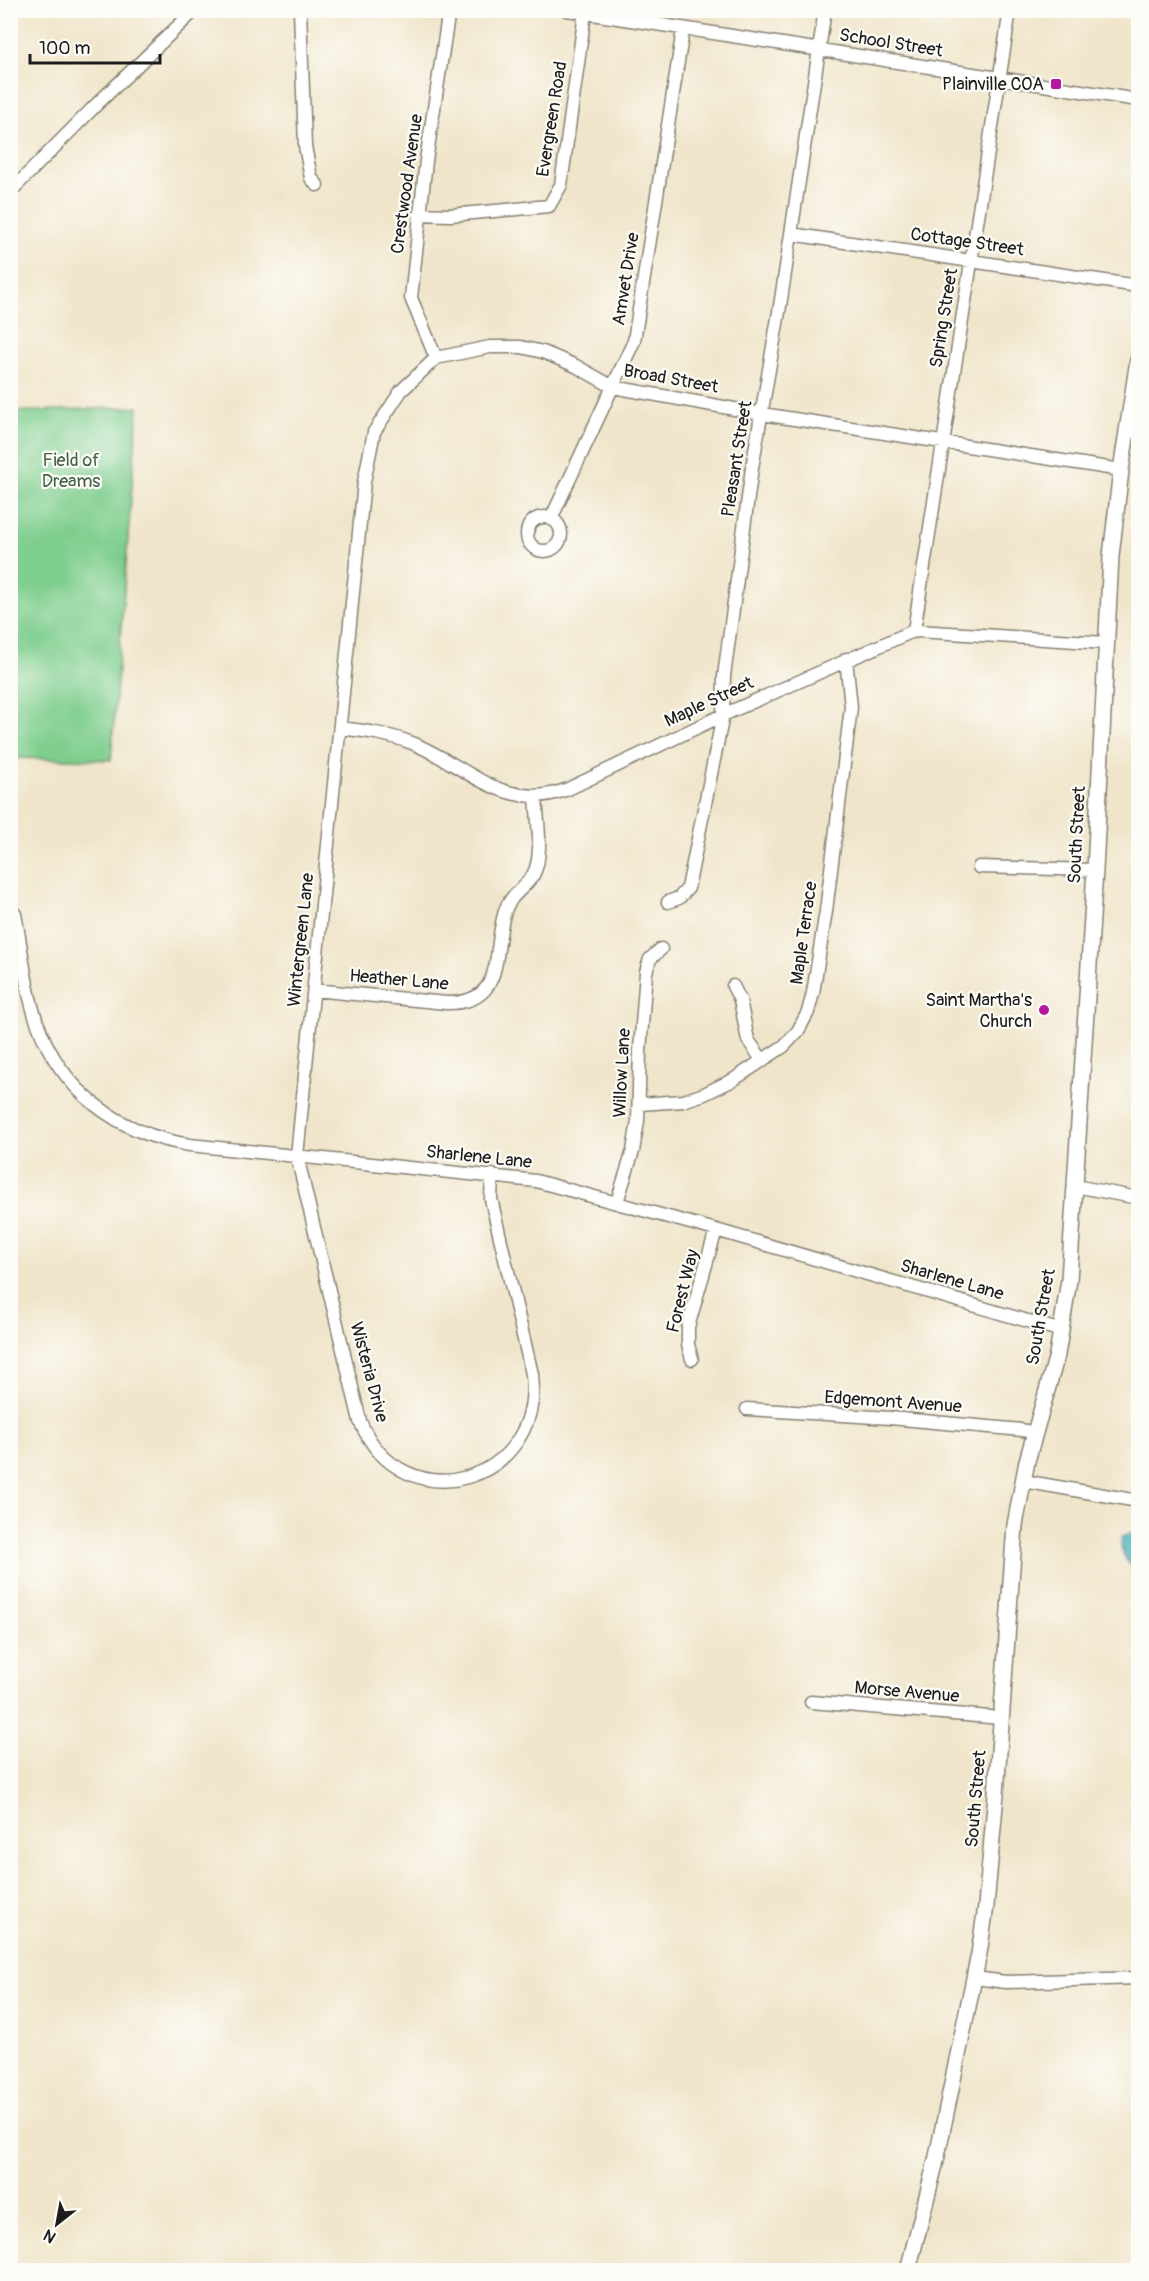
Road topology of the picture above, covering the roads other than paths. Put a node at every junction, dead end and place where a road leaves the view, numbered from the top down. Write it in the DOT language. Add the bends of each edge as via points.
graph roads {
  1 [pos="195,10"];
  2 [pos="300,10"];
  3 [pos="449,10"];
  4 [pos="567,10"];
  5 [pos="647,10"];
  6 [pos="825,10"];
  7 [pos="1010,10"];
  8 [pos="585,13"];
  9 [pos="645,24"];
  10 [pos="683,30"];
  11 [pos="818,50"];
  12 [pos="999,78"];
  13 [pos="1138,100"];
  14 [pos="317,185"];
  15 [pos="10,192"];
  16 [pos="419,214"];
  17 [pos="791,234"];
  18 [pos="972,261"];
  19 [pos="1138,286"];
  20 [pos="436,358"];
  21 [pos="1138,360"];
  22 [pos="613,387"];
  23 [pos="762,414"];
  24 [pos="942,443"];
  25 [pos="1121,470"];
  26 [pos="552,519"];
  27 [pos="914,631"];
  28 [pos="1106,644"];
  29 [pos="846,659"];
  30 [pos="723,715"];
  31 [pos="340,728"];
  32 [pos="536,797"];
  33 [pos="979,867"];
  34 [pos="1095,870"];
  35 [pos="668,902"];
  36 [pos="15,914"];
  37 [pos="661,949"];
  38 [pos="733,986"];
  39 [pos="314,990"];
  40 [pos="763,1061"];
  41 [pos="640,1104"];
  42 [pos="297,1156"];
  43 [pos="492,1175"];
  44 [pos="1076,1186"];
  45 [pos="1138,1198"];
  46 [pos="617,1202"];
  47 [pos="716,1230"];
  48 [pos="1062,1331"];
  49 [pos="692,1359"];
  50 [pos="747,1409"];
  51 [pos="1035,1433"];
  52 [pos="1023,1481"];
  53 [pos="1138,1501"];
  54 [pos="811,1702"];
  55 [pos="1001,1718"];
  56 [pos="975,1978"];
  57 [pos="1138,1978"];
  58 [pos="908,2271"];
  1 -- 15 [label="street"];
  2 -- 14 [label="street" via="305,146 311,178"];
  3 -- 16 [label="street, Crestwood Avenue"];
  4 -- 8 [label="street, School Street"];
  5 -- 9 [label="street"];
  6 -- 11 [label="street, Pleasant Street"];
  7 -- 12 [label="street, Spring Street"];
  8 -- 9 [label="street, School Street"];
  8 -- 16 [label="street, Evergreen Road" via="561,185 549,206"];
  9 -- 10 [label="street, School Street"];
  10 -- 11 [label="street, School Street"];
  10 -- 22 [label="street, Amvet Drive" via="634,341"];
  11 -- 12 [label="street, School Street"];
  11 -- 17 [label="street, Pleasant Street"];
  12 -- 13 [label="street, School Street"];
  12 -- 18 [label="street, Spring Street"];
  16 -- 20 [label="street, Crestwood Avenue" via="411,298"];
  17 -- 18 [label="street, Cottage Street"];
  17 -- 23 [label="street, Pleasant Street"];
  18 -- 19 [label="street, Cottage Street"];
  18 -- 24 [label="street, Spring Street"];
  20 -- 22 [label="street, Broad Street" via="490,347 521,347 576,366"];
  20 -- 31 [label="street" via="401,392 374,432 364,482"];
  21 -- 25 [label="main road, South Street"];
  22 -- 23 [label="street, Broad Street"];
  22 -- 26 [label="street, Amvet Drive"];
  23 -- 24 [label="street, Broad Street"];
  23 -- 30 [label="street, Pleasant Street" via="724,676"];
  24 -- 25 [label="street, Broad Street"];
  24 -- 27 [label="street, Spring Street"];
  25 -- 28 [label="main road, South Street" via="1111,550"];
  27 -- 28 [label="street, Maple Street"];
  27 -- 29 [label="street, Maple Street"];
  28 -- 34 [label="main road, South Street"];
  29 -- 30 [label="street, Maple Street"];
  29 -- 40 [label="street, Maple Terrace" via="851,707 813,993 798,1031"];
  30 -- 32 [label="street, Maple Street" via="568,789"];
  30 -- 35 [label="street, Pleasant Street" via="688,888 679,898"];
  31 -- 32 [label="street, Maple Street" via="412,743 496,788"];
  31 -- 39 [label="street, Wintergreen Lane"];
  32 -- 39 [label="street, Heather Lane" via="538,861 532,876 506,908 493,976 482,993 466,1002 446,1003"];
  33 -- 34 [label="street"];
  34 -- 44 [label="main road, South Street"];
  36 -- 42 [label="street, Sharlene Lane" via="42,1034 63,1071 92,1103 123,1125 161,1140"];
  37 -- 41 [label="street, Willow Lane" via="650,959 646,972"];
  38 -- 40 [label="street" via="748,1040"];
  39 -- 42 [label="street, Wintergreen Lane"];
  40 -- 41 [label="street, Maple Terrace" via="694,1098 672,1104"];
  41 -- 46 [label="street, Willow Lane" via="633,1151"];
  42 -- 43 [label="street, Sharlene Lane"];
  42 -- 43 [label="street, Wisteria Drive" via="364,1431 392,1463 433,1480 466,1478 494,1465 517,1443 531,1414 532,1374 491,1199"];
  43 -- 46 [label="street, Sharlene Lane" via="544,1182"];
  44 -- 45 [label="street"];
  44 -- 48 [label="main road, South Street"];
  46 -- 47 [label="street, Sharlene Lane"];
  47 -- 48 [label="street, Sharlene Lane"];
  47 -- 49 [label="street, Forest Way" via="688,1327"];
  48 -- 51 [label="main road, South Street"];
  50 -- 51 [label="street, Edgemont Avenue"];
  51 -- 52 [label="main road, South Street"];
  52 -- 53 [label="street"];
  52 -- 55 [label="main road, South Street" via="1015,1525"];
  54 -- 55 [label="street, Morse Avenue"];
  55 -- 56 [label="main road, South Street" via="986,1906"];
  56 -- 57 [label="street" via="1006,1982"];
  56 -- 58 [label="main road, South Street"];
}
